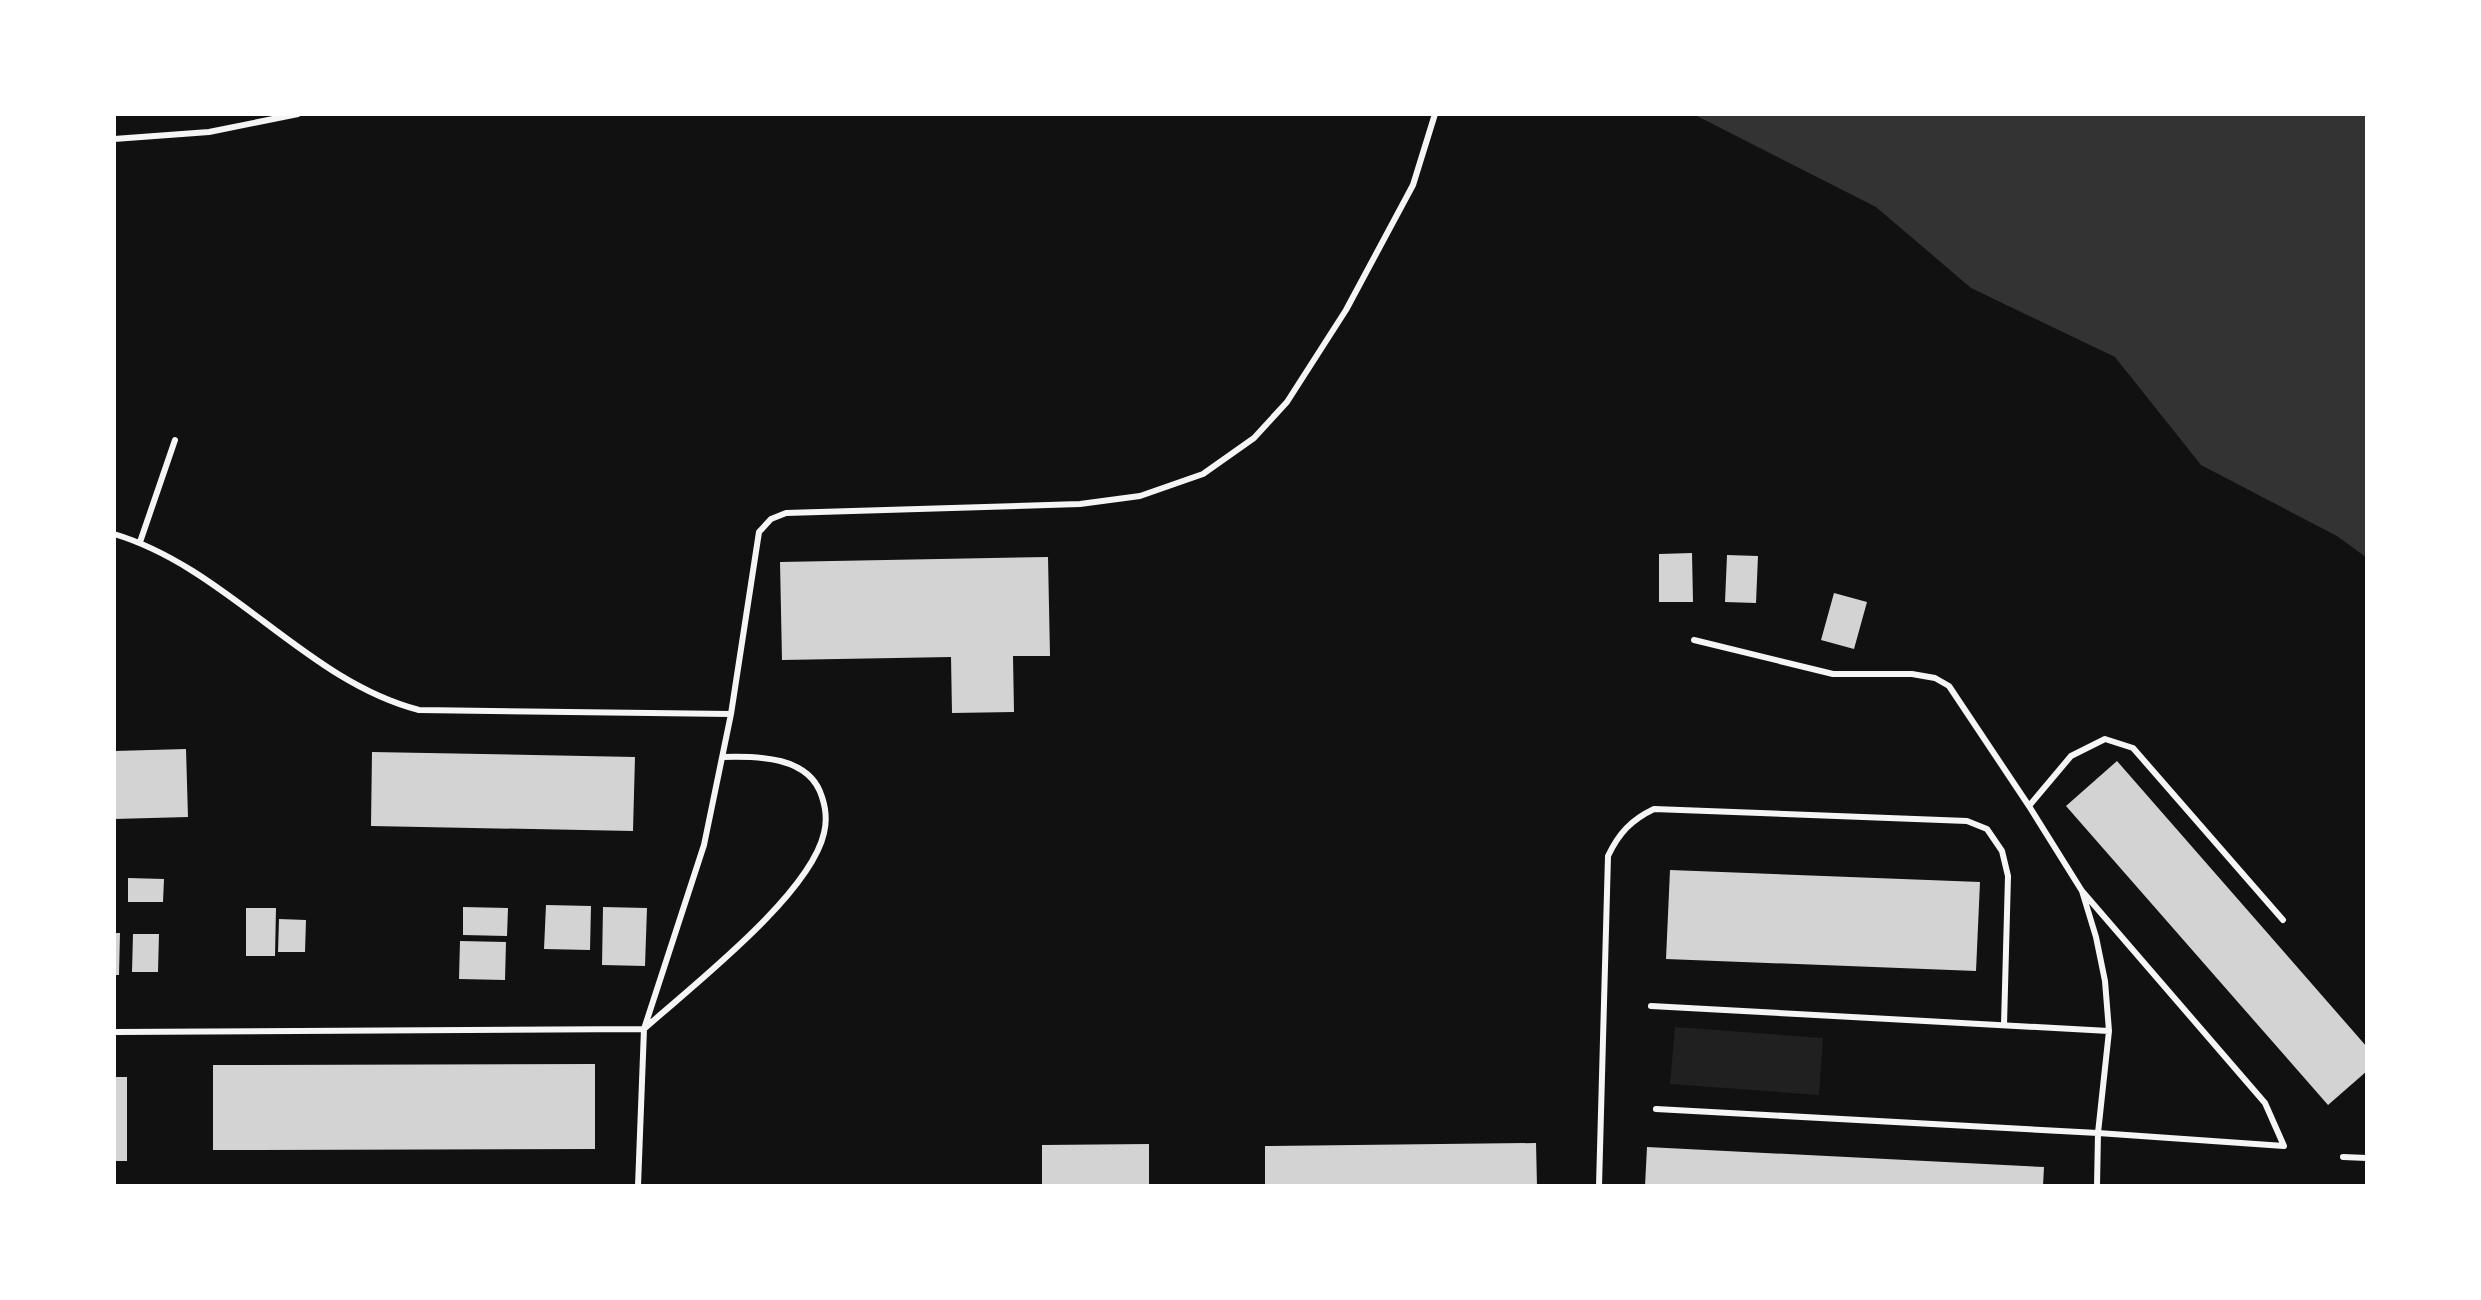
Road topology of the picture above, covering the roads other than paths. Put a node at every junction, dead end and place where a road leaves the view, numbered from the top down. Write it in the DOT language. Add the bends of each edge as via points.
graph roads {
  1 [pos="298,114"];
  2 [pos="1435,114"];
  3 [pos="114,139"];
  4 [pos="175,440"];
  5 [pos="114,534"];
  6 [pos="140,542"];
  7 [pos="1694,640"];
  8 [pos="731,714"];
  9 [pos="723,757"];
  10 [pos="2029,806"];
  11 [pos="2082,891"];
  12 [pos="2283,920"];
  13 [pos="1651,1006"];
  14 [pos="2004,1025"];
  15 [pos="644,1029"];
  16 [pos="2109,1031"];
  17 [pos="114,1032"];
  18 [pos="1656,1109"];
  19 [pos="2098,1133"];
  20 [pos="2343,1157"];
  21 [pos="2367,1158"];
  22 [pos="638,1186"];
  23 [pos="1599,1186"];
  24 [pos="2097,1186"];
  1 -- 3 [label="lane" via="209,132"];
  2 -- 8 [label="lane" via="1413,185 1346,310 1287,402 1254,438 1203,474 1140,496 1080,504 786,513 771,519 755,547"];
  4 -- 6 [label="lane"];
  5 -- 6 [label="lane"];
  6 -- 8 [label="lane" via="244,606 359,688 391,703 419,710"];
  7 -- 10 [label="lane" via="1833,674 1935,678 1949,686"];
  8 -- 9 [label="lane"];
  9 -- 15 [label="lane" via="704,845"];
  9 -- 15 [label="lane" via="784,761 805,773 820,790 826,811 824,836 789,895"];
  10 -- 11 [label="lane"];
  10 -- 12 [label="lane" via="2071,756 2105,739 2133,748"];
  11 -- 16 [label="lane" via="2102,966"];
  11 -- 19 [label="lane" via="2265,1103 2284,1146"];
  13 -- 14 [label="lane"];
  14 -- 16 [label="lane"];
  14 -- 23 [label="lane" via="2008,876 2002,851 1987,829 1967,821 1654,809 1617,836 1608,856"];
  15 -- 17 [label="lane"];
  15 -- 22 [label="lane"];
  16 -- 19 [label="lane"];
  18 -- 19 [label="lane"];
  19 -- 24 [label="lane"];
  20 -- 21 [label="lane"];
}
